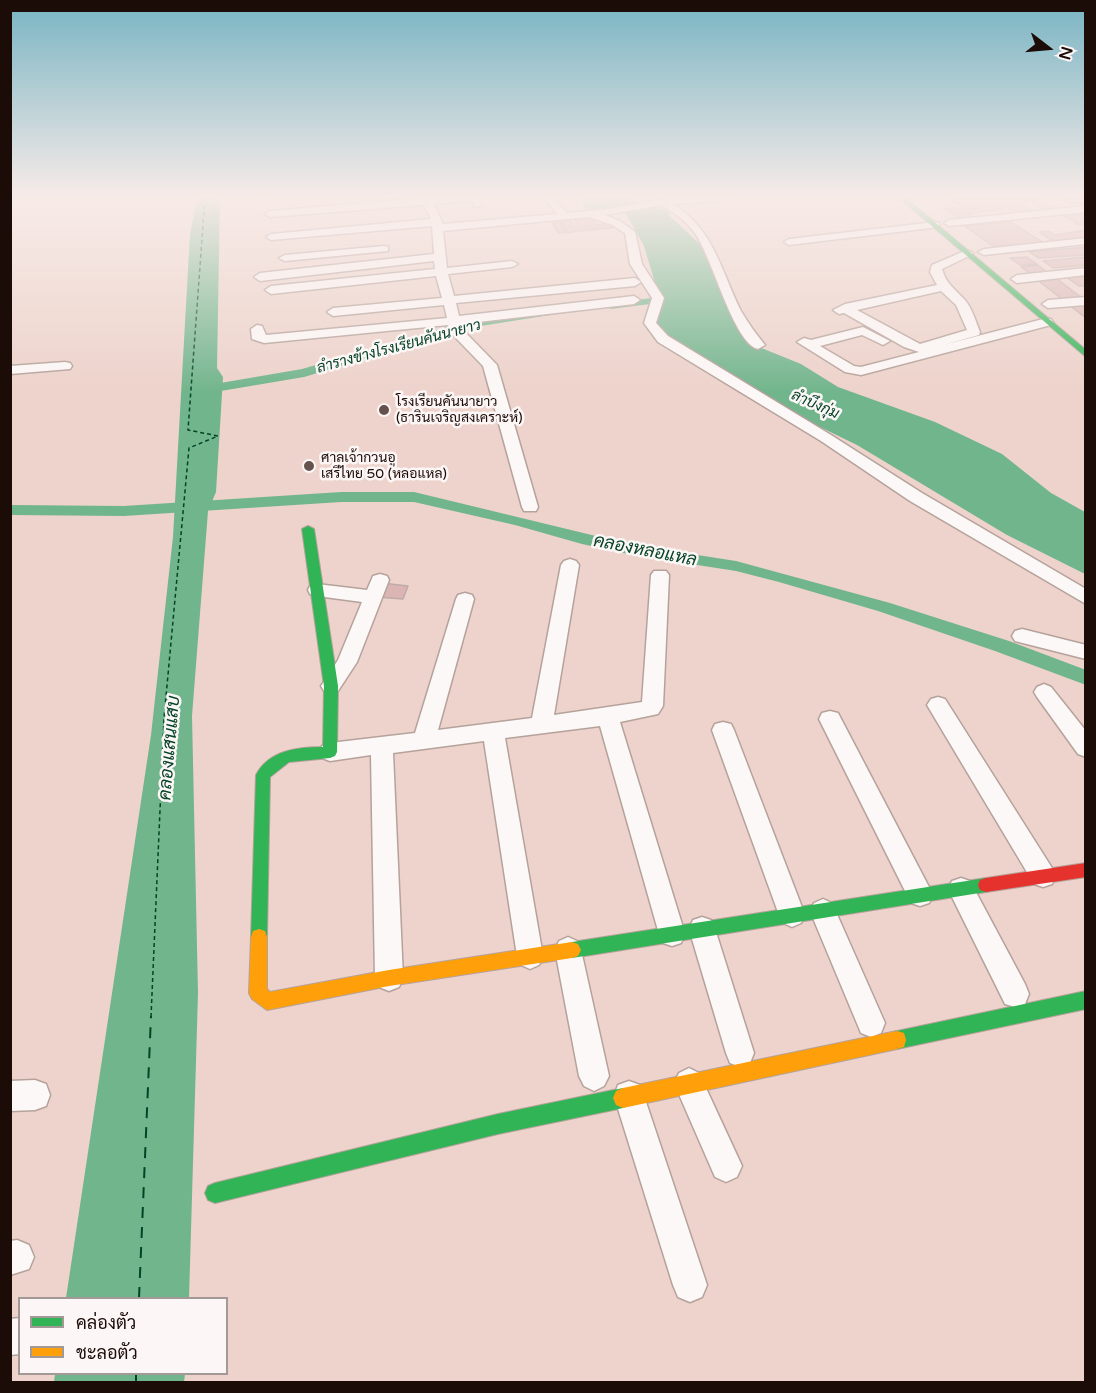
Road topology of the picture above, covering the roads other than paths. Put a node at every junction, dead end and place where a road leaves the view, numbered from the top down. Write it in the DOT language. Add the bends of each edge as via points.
graph roads {
  1 [pos="386,263"];
  2 [pos="441,263"];
  3 [pos="636,263"];
  4 [pos="716,263"];
  5 [pos="945,263"];
  6 [pos="979,263"];
  7 [pos="997,263"];
  8 [pos="512,264"];
  9 [pos="1086,271"];
  10 [pos="1054,274"];
  11 [pos="260,277"];
  12 [pos="442,277"];
  13 [pos="1017,279"];
  14 [pos="634,282"];
  15 [pos="943,287"];
  16 [pos="1078,289"];
  17 [pos="272,290"];
  18 [pos="306,297"];
  19 [pos="634,300"];
  20 [pos="449,301"];
  21 [pos="1086,301"];
  22 [pos="1048,304"];
  23 [pos="844,309"];
  24 [pos="333,312"];
  25 [pos="831,312"];
  26 [pos="1063,317"];
  27 [pos="1047,322"];
  28 [pos="455,325"];
  29 [pos="257,329"];
  30 [pos="758,345"];
  31 [pos="1086,355"];
  32 [pos="912,358"];
  33 [pos="65,366"];
  34 [pos="10,370"];
  35 [pos="530,507"];
  36 [pos="308,530"];
  37 [pos="570,565"];
  38 [pos="660,575"];
  39 [pos="317,590"];
  40 [pos="1086,598"];
  41 [pos="465,599"];
  42 [pos="1022,636"];
  43 [pos="1086,652"];
  44 [pos="331,686"];
  45 [pos="1044,692"];
  46 [pos="938,705"];
  47 [pos="608,717"];
  48 [pos="830,719"];
  49 [pos="542,725"];
  50 [pos="723,730"];
  51 [pos="493,731"];
  52 [pos="424,740"];
  53 [pos="382,745"];
  54 [pos="1086,748"];
  55 [pos="330,752"];
  56 [pos="1085,870"];
  57 [pos="1043,876"];
  58 [pos="961,889"];
  59 [pos="920,896"];
  60 [pos="823,911"];
  61 [pos="792,915"];
  62 [pos="702,929"];
  63 [pos="672,934"];
  64 [pos="568,950"];
  65 [pos="530,956"];
  66 [pos="389,978"];
  67 [pos="1015,994"];
  68 [pos="1086,1000"];
  69 [pos="871,1023"];
  70 [pos="740,1053"];
  71 [pos="594,1076"];
  72 [pos="689,1083"];
  73 [pos="629,1096"];
  74 [pos="726,1166"];
  75 [pos="215,1194"];
  76 [pos="690,1285"];
  1 -- 11 [label="street"];
  2 -- 12 [label="street"];
  3 -- 40 [label="street" via="657,301 649,322 663,339"];
  4 -- 30 [label="street" via="742,326"];
  5 -- 15 [label="street" via="936,267"];
  6 -- 27 [label="street"];
  7 -- 13 [label="street"];
  8 -- 12 [label="street"];
  9 -- 10 [label="street"];
  10 -- 13 [label="street"];
  10 -- 16 [label="street"];
  12 -- 17 [label="street"];
  12 -- 18 [label="street"];
  12 -- 20 [label="street"];
  13 -- 22 [label="street"];
  14 -- 20 [label="street"];
  15 -- 23 [label="street"];
  15 -- 23 [label="street" via="961,303 974,332 920,348"];
  19 -- 28 [label="street"];
  20 -- 24 [label="street"];
  20 -- 28 [label="street"];
  21 -- 22 [label="street"];
  22 -- 26 [label="street"];
  23 -- 25 [label="street"];
  27 -- 31 [label="street"];
  27 -- 32 [label="street"];
  28 -- 29 [label="street" via="264,339 257,336"];
  28 -- 35 [label="street" via="490,365"];
  32 -- 32 [label="street" via="856,370 806,344 867,332"];
  33 -- 34 [label="street"];
  36 -- 39 [label="street"];
  37 -- 49 [label="street"];
  38 -- 47 [label="street" via="652,706"];
  39 -- 44 [label="street"];
  39 -- 44 [label="street" via="376,589 348,662"];
  41 -- 52 [label="street"];
  42 -- 43 [label="street"];
  44 -- 55 [label="street"];
  45 -- 54 [label="street"];
  46 -- 57 [label="street"];
  47 -- 49 [label="street"];
  47 -- 63 [label="street"];
  48 -- 59 [label="street"];
  49 -- 51 [label="street"];
  50 -- 61 [label="street"];
  51 -- 52 [label="street"];
  51 -- 65 [label="street"];
  52 -- 53 [label="street"];
  53 -- 55 [label="street"];
  53 -- 66 [label="street"];
  55 -- 66 [label="street" via="280,755 263,775 258,993 267,1001"];
  56 -- 57 [label="street"];
  57 -- 58 [label="street"];
  58 -- 59 [label="street"];
  58 -- 67 [label="street"];
  59 -- 60 [label="street"];
  60 -- 61 [label="street"];
  60 -- 69 [label="street"];
  61 -- 62 [label="street"];
  62 -- 63 [label="street"];
  62 -- 70 [label="street"];
  63 -- 64 [label="street"];
  64 -- 65 [label="street"];
  64 -- 71 [label="street"];
  65 -- 66 [label="street"];
  68 -- 72 [label="street"];
  72 -- 73 [label="street"];
  72 -- 74 [label="street"];
  73 -- 75 [label="street"];
  73 -- 76 [label="street"];
}
